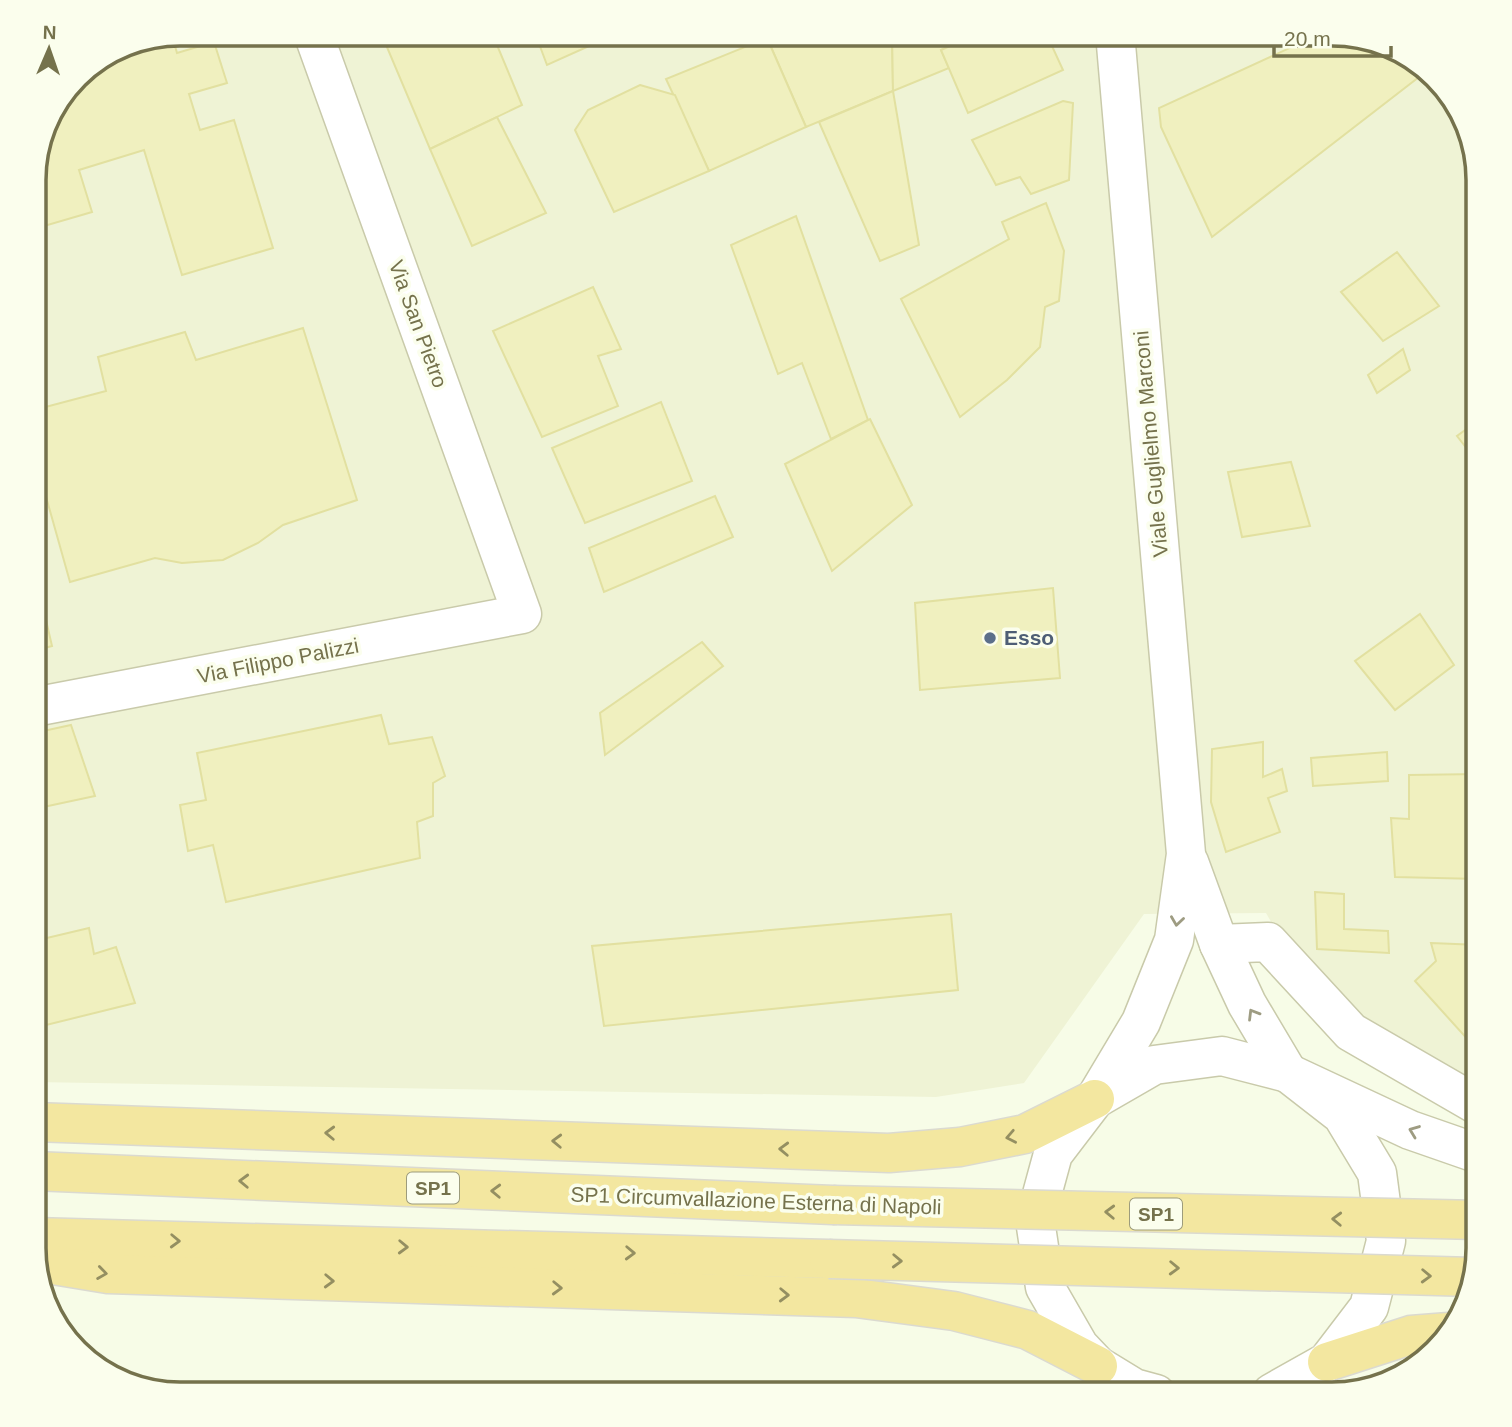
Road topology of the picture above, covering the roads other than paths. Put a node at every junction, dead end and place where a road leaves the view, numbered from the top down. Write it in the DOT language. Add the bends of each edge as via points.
graph roads {
  1 [pos="318,46"];
  2 [pos="1116,46"];
  3 [pos="522,614"];
  4 [pos="46,706"];
  5 [pos="1186,854"];
  6 [pos="1219,944"];
  7 [pos="1288,1073"];
  8 [pos="1466,1098"];
  9 [pos="1095,1099"];
  10 [pos="46,1122"];
  11 [pos="1466,1149"];
  12 [pos="46,1172"];
  13 [pos="1466,1220"];
  14 [pos="46,1237"];
  15 [pos="47,1264"];
  16 [pos="1463,1277"];
  17 [pos="1435,1333"];
  18 [pos="1098,1366"];
  19 [pos="1318,1378"];
  20 [pos="1115,1382"];
  21 [pos="1124,1382"];
  1 -- 3 [label="street, Via San Pietro"];
  2 -- 5 [label="street, Viale Guglielmo Marconi"];
  3 -- 4 [label="street, Via Filippo Palizzi"];
  5 -- 6 [label="street, Viale Guglielmo Marconi"];
  5 -- 9 [label="street, Viale Guglielmo Marconi, one-way" via="1174,940 1141,1022"];
  7 -- 6 [label="street, Viale Guglielmo Marconi, one-way" via="1247,1004"];
  6 -- 8 [label="street" via="1268,942 1351,1032"];
  7 -- 9 [label="street" via="1222,1056 1154,1065"];
  11 -- 7 [label="street, one-way" via="1410,1130"];
  7 -- 19 [label="street" via="1342,1115 1377,1174 1386,1241 1369,1307"];
  9 -- 10 [label="highway, one-way" via="1026,1134 960,1147 890,1153"];
  9 -- 18 [label="street, Viale Guglielmo Marconi" via="1053,1154 1035,1220 1045,1287 1079,1346"];
  13 -- 12 [label="highway, SP1 Circumvallazione Esterna di Napoli / SP1, one-way, bridge" via="833,1205"];
  14 -- 16 [label="highway, one-way, bridge"];
  15 -- 18 [label="highway, one-way" via="108,1274 856,1298 954,1311 1028,1330"];
  17 -- 19 [label="highway" via="1410,1335"];
  18 -- 20 [label="street"];
  18 -- 21 [label="street"];
}
